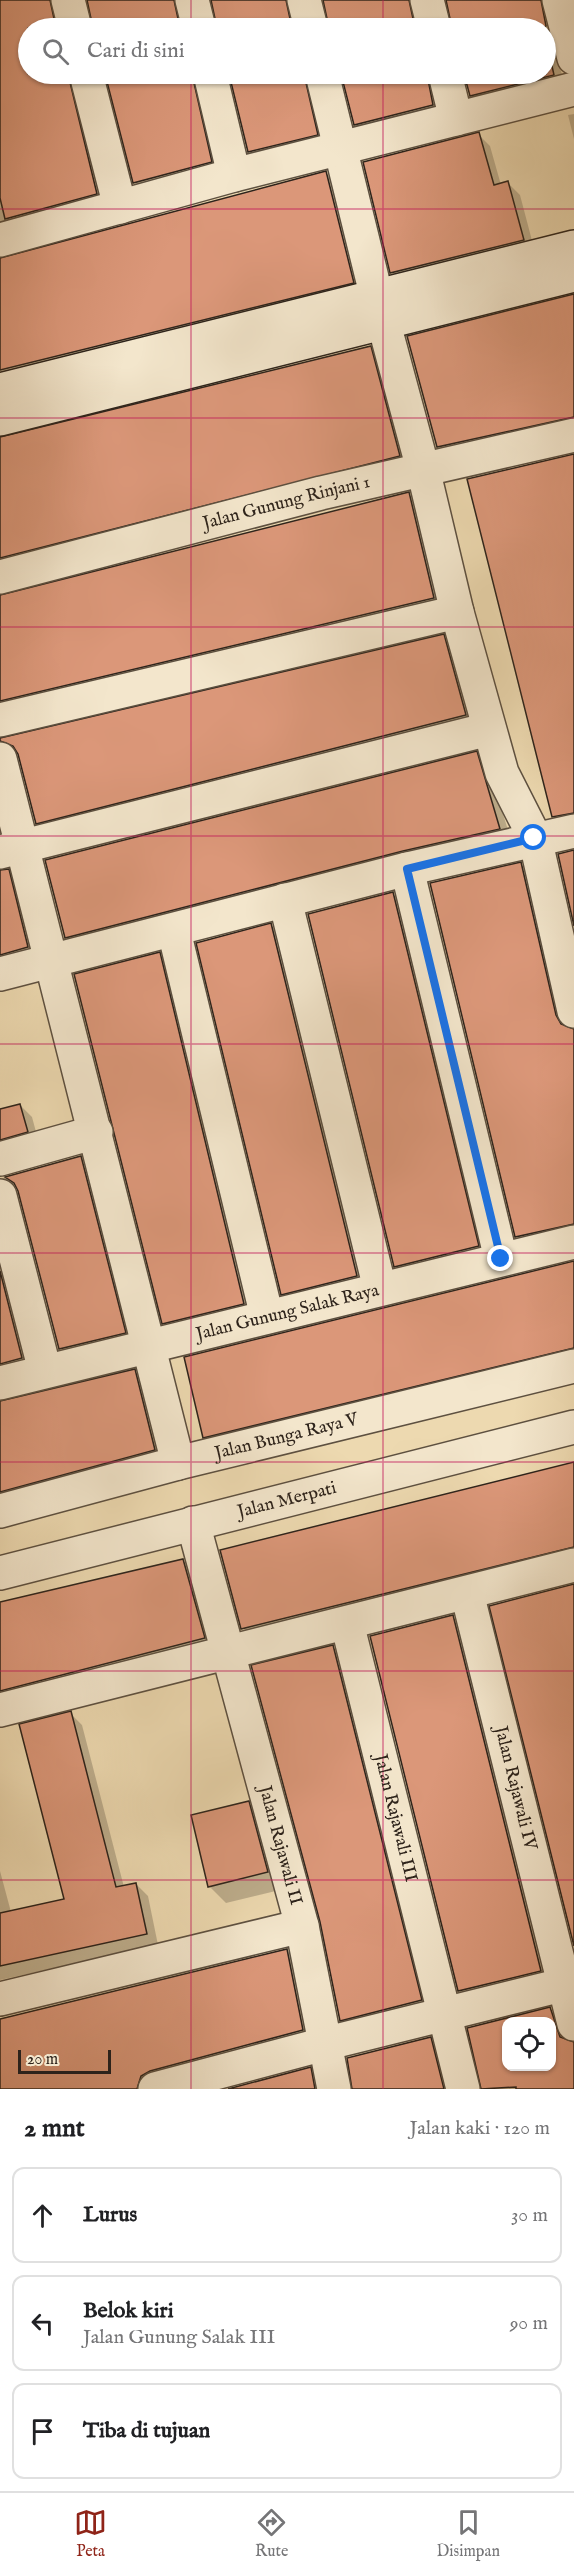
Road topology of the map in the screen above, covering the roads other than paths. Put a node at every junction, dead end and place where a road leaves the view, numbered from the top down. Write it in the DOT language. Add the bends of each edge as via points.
graph roads {
  1 [pos="68,0"];
  2 [pos="192,0"];
  3 [pos="304,0"];
  4 [pos="427,0"];
  5 [pos="559,0"];
  6 [pos="72,18"];
  7 [pos="196,18"];
  8 [pos="308,18"];
  9 [pos="432,18"];
  10 [pos="574,58"];
  11 [pos="89,84"];
  12 [pos="212,84"];
  13 [pos="324,84"];
  14 [pos="447,84"];
  15 [pos="574,89"];
  16 [pos="456,119"];
  17 [pos="340,148"];
  18 [pos="234,175"];
  19 [pos="120,207"];
  20 [pos="0,240"];
  21 [pos="574,247"];
  22 [pos="574,275"];
  23 [pos="381,310"];
  24 [pos="0,390"];
  25 [pos="0,419"];
  26 [pos="574,435"];
  27 [pos="423,470"];
  28 [pos="0,577"];
  29 [pos="457,612"];
  30 [pos="0,720"];
  31 [pos="489,729"];
  32 [pos="0,759"];
  33 [pos="574,831"];
  34 [pos="534,838"];
  35 [pos="11,849"];
  36 [pos="407,869"];
  37 [pos="285,900"];
  38 [pos="174,931"];
  39 [pos="53,961"];
  40 [pos="0,974"];
  41 [pos="574,1011"];
  42 [pos="96,1132"];
  43 [pos="0,1159"];
  44 [pos="0,1196"];
  45 [pos="574,1242"];
  46 [pos="501,1259"];
  47 [pos="380,1289"];
  48 [pos="267,1317"];
  49 [pos="149,1346"];
  50 [pos="574,1366"];
  51 [pos="45,1371"];
  52 [pos="0,1383"];
  53 [pos="574,1427"];
  54 [pos="178,1463"];
  55 [pos="0,1511"];
  56 [pos="193,1523"];
  57 [pos="574,1566"];
  58 [pos="0,1574"];
  59 [pos="467,1593"];
  60 [pos="347,1623"];
  61 [pos="227,1650"];
  62 [pos="0,1710"];
  63 [pos="302,1926"];
  64 [pos="569,1983"];
  65 [pos="0,1998"];
  66 [pos="444,2014"];
  67 [pos="574,2024"];
  68 [pos="324,2043"];
  69 [pos="209,2082"];
  70 [pos="155,2089"];
  71 [pos="334,2089"];
  72 [pos="462,2089"];
  1 -- 6 [label="street"];
  2 -- 7 [label="street"];
  3 -- 8 [label="street"];
  4 -- 9 [label="street"];
  5 -- 10 [label="street"];
  11 -- 19 [label="street"];
  12 -- 18 [label="street"];
  13 -- 17 [label="street"];
  14 -- 16 [label="street"];
  15 -- 16 [label="street"];
  16 -- 17 [label="street"];
  17 -- 18 [label="street"];
  17 -- 23 [label="street"];
  18 -- 19 [label="street"];
  19 -- 20 [label="street"];
  21 -- 23 [label="street"];
  22 -- 23 [label="street"];
  23 -- 24 [label="street"];
  23 -- 25 [label="street"];
  23 -- 27 [label="street"];
  26 -- 27 [label="street, Jalan Gunung Rinjani 1"];
  27 -- 28 [label="street, Jalan Gunung Rinjani 1"];
  27 -- 29 [label="street"];
  29 -- 30 [label="street"];
  29 -- 31 [label="street"];
  31 -- 34 [label="street" via="502,773"];
  31 -- 35 [label="street"];
  32 -- 35 [label="street"];
  33 -- 34 [label="street"];
  34 -- 36 [label="street"];
  34 -- 41 [label="street"];
  35 -- 39 [label="street"];
  36 -- 37 [label="street"];
  36 -- 46 [label="street"];
  37 -- 38 [label="street"];
  37 -- 47 [label="street"];
  38 -- 39 [label="street"];
  38 -- 48 [label="street"];
  39 -- 40 [label="street"];
  39 -- 42 [label="street"];
  42 -- 43 [label="street"];
  42 -- 49 [label="street"];
  44 -- 51 [label="street"];
  45 -- 46 [label="street, Jalan Gunung Salak Raya"];
  46 -- 47 [label="street, Jalan Gunung Salak Raya"];
  47 -- 48 [label="street, Jalan Gunung Salak Raya"];
  48 -- 49 [label="street, Jalan Gunung Salak Raya"];
  49 -- 51 [label="street, Jalan Gunung Salak Raya"];
  49 -- 54 [label="street"];
  50 -- 54 [label="street, Jalan Bunga Raya V"];
  51 -- 52 [label="street, Jalan Gunung Salak Raya"];
  53 -- 56 [label="street, Jalan Merpati"];
  54 -- 55 [label="street, Jalan Bunga Raya V"];
  56 -- 58 [label="street, Jalan Merpati"];
  56 -- 61 [label="street, Jalan Rajawali II"];
  57 -- 59 [label="street"];
  59 -- 60 [label="street"];
  59 -- 64 [label="street, Jalan Rajawali IV"];
  60 -- 61 [label="street"];
  60 -- 66 [label="street, Jalan Rajawali III"];
  61 -- 62 [label="street"];
  61 -- 63 [label="street, Jalan Rajawali II"];
  63 -- 65 [label="street"];
  63 -- 68 [label="street, Jalan Rajawali II"];
  64 -- 66 [label="street"];
  64 -- 67 [label="street, Jalan Rajawali IV"];
  66 -- 68 [label="street"];
  66 -- 72 [label="street, Jalan Rajawali III"];
  68 -- 69 [label="street"];
  68 -- 71 [label="street, Jalan Rajawali II"];
  69 -- 70 [label="street"];
}
